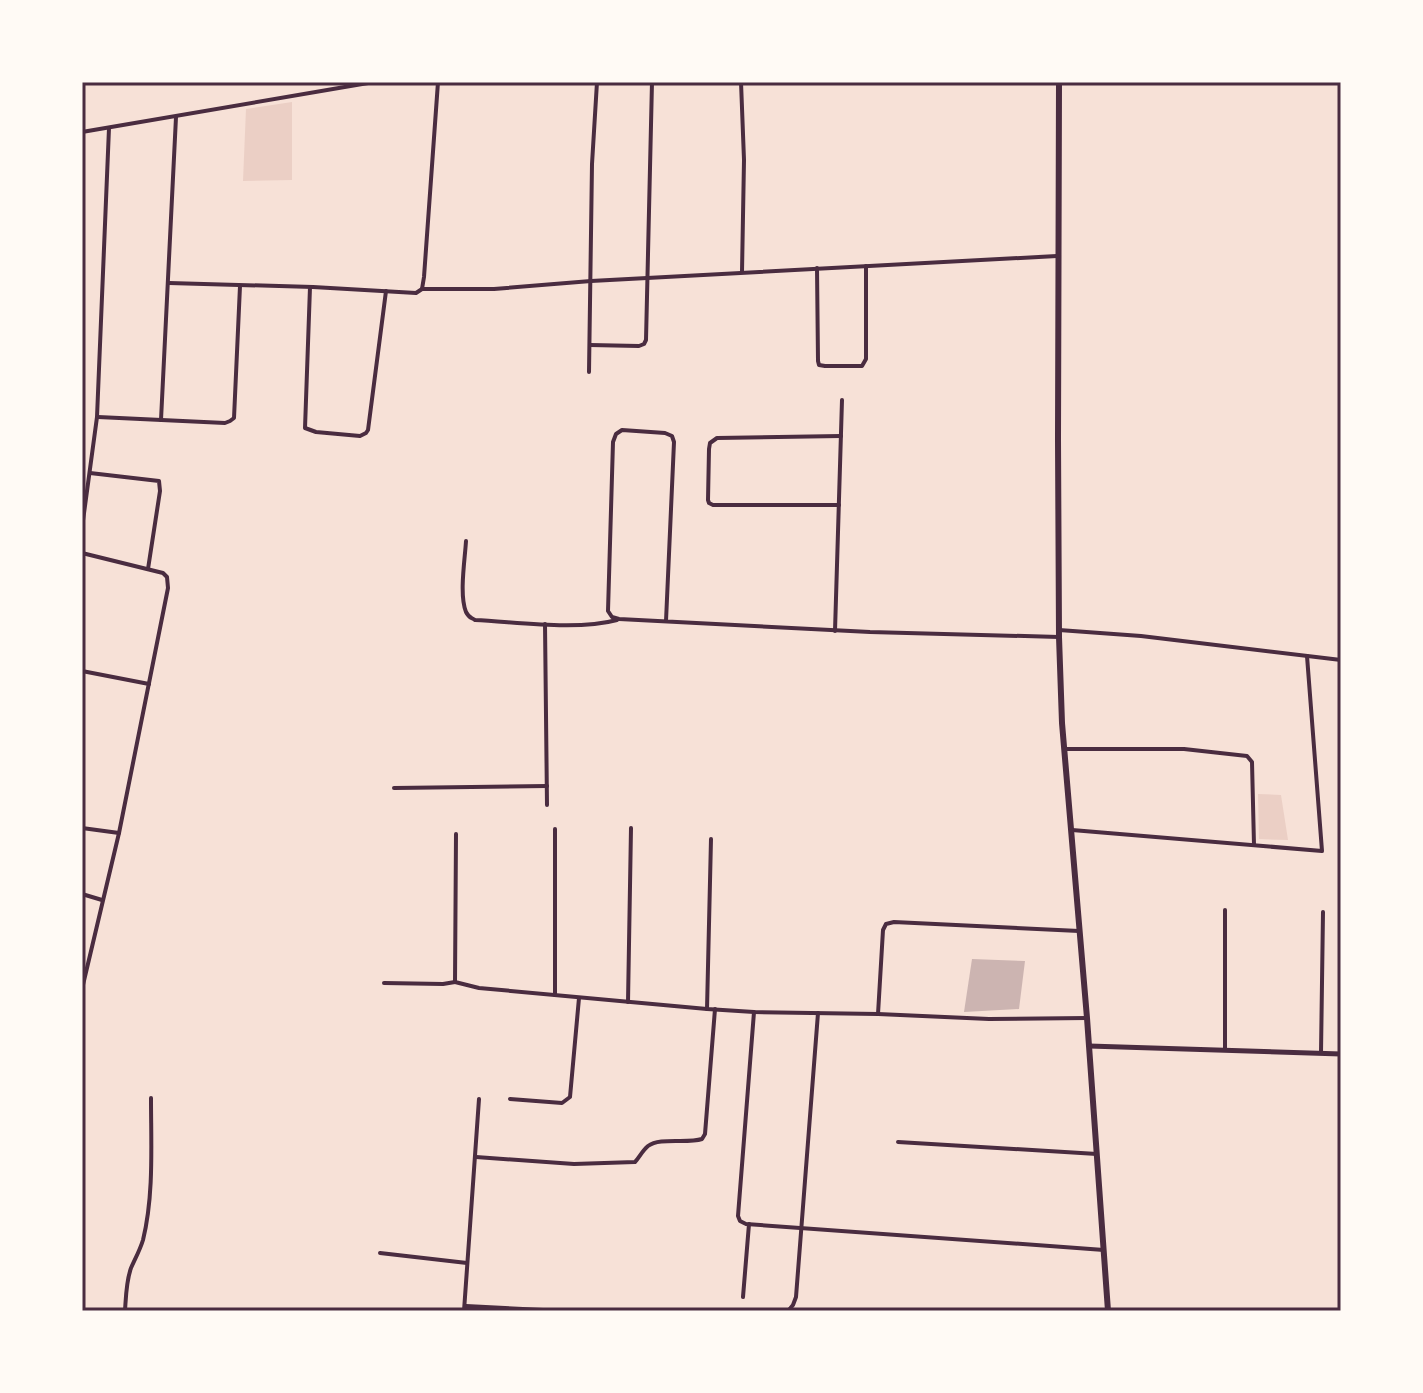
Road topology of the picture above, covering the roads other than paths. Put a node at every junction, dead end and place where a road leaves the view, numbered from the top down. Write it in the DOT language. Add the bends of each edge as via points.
graph roads {
  1 [pos="374,82"];
  2 [pos="438,82"];
  3 [pos="597,82"];
  4 [pos="652,82"];
  5 [pos="741,82"];
  6 [pos="1059,82"];
  7 [pos="176,117"];
  8 [pos="109,128"];
  9 [pos="82,132"];
  10 [pos="1057,256"];
  11 [pos="866,265"];
  12 [pos="817,268"];
  13 [pos="742,273"];
  14 [pos="649,278"];
  15 [pos="591,281"];
  16 [pos="169,283"];
  17 [pos="240,286"];
  18 [pos="310,287"];
  19 [pos="422,289"];
  20 [pos="386,291"];
  21 [pos="590,345"];
  22 [pos="589,372"];
  23 [pos="842,400"];
  24 [pos="97,417"];
  25 [pos="161,420"];
  26 [pos="841,436"];
  27 [pos="89,474"];
  28 [pos="82,475"];
  29 [pos="839,505"];
  30 [pos="82,528"];
  31 [pos="466,541"];
  32 [pos="82,553"];
  33 [pos="148,569"];
  34 [pos="619,619"];
  35 [pos="666,621"];
  36 [pos="545,624"];
  37 [pos="835,631"];
  38 [pos="1059,633"];
  39 [pos="1307,656"];
  40 [pos="1341,660"];
  41 [pos="82,671"];
  42 [pos="149,684"];
  43 [pos="1064,749"];
  44 [pos="547,786"];
  45 [pos="394,788"];
  46 [pos="547,805"];
  47 [pos="82,828"];
  48 [pos="631,828"];
  49 [pos="555,829"];
  50 [pos="1070,830"];
  51 [pos="119,833"];
  52 [pos="456,834"];
  53 [pos="711,839"];
  54 [pos="1254,845"];
  55 [pos="82,894"];
  56 [pos="102,900"];
  57 [pos="1225,910"];
  58 [pos="1323,912"];
  59 [pos="1079,931"];
  60 [pos="84,975"];
  61 [pos="455,982"];
  62 [pos="384,983"];
  63 [pos="82,989"];
  64 [pos="555,995"];
  65 [pos="579,998"];
  66 [pos="628,1002"];
  67 [pos="707,1009"];
  68 [pos="715,1009"];
  69 [pos="754,1012"];
  70 [pos="818,1013"];
  71 [pos="878,1014"];
  72 [pos="1087,1018"];
  73 [pos="1089,1046"];
  74 [pos="1225,1049"];
  75 [pos="1321,1053"];
  76 [pos="1341,1054"];
  77 [pos="151,1098"];
  78 [pos="479,1099"];
  79 [pos="510,1099"];
  80 [pos="898,1142"];
  81 [pos="1097,1154"];
  82 [pos="476,1157"];
  83 [pos="749,1224"];
  84 [pos="802,1227"];
  85 [pos="1104,1250"];
  86 [pos="380,1253"];
  87 [pos="467,1263"];
  88 [pos="743,1297"];
  89 [pos="464,1308"];
  90 [pos="543,1310"];
  91 [pos="125,1311"];
  92 [pos="788,1311"];
  93 [pos="1108,1311"];
  1 -- 7 [label="street"];
  2 -- 19 [label="street"];
  3 -- 15 [label="street"];
  4 -- 14 [label="street"];
  5 -- 13 [label="street"];
  6 -- 10 [label="main road"];
  7 -- 8 [label="street"];
  7 -- 16 [label="street"];
  8 -- 9 [label="street"];
  8 -- 24 [label="street"];
  10 -- 11 [label="street"];
  10 -- 38 [label="main road"];
  11 -- 12 [label="street"];
  11 -- 12 [label="street" via="862,366 819,365"];
  12 -- 13 [label="street"];
  13 -- 14 [label="street"];
  14 -- 15 [label="street"];
  14 -- 21 [label="street" via="644,344"];
  15 -- 19 [label="street"];
  15 -- 21 [label="street"];
  16 -- 17 [label="street"];
  16 -- 25 [label="street"];
  17 -- 18 [label="street"];
  17 -- 25 [label="street" via="234,418 225,423"];
  18 -- 20 [label="street"];
  18 -- 20 [label="street" via="305,428 360,436 368,430"];
  19 -- 20 [label="street"];
  21 -- 22 [label="street"];
  23 -- 26 [label="street"];
  24 -- 25 [label="street"];
  24 -- 27 [label="street"];
  26 -- 29 [label="street"];
  26 -- 29 [label="street" via="717,438 709,449 708,500 713,505"];
  27 -- 28 [label="street"];
  27 -- 30 [label="street"];
  27 -- 33 [label="street" via="159,481"];
  29 -- 37 [label="street"];
  31 -- 36 [label="street" via="464,593 470,618"];
  32 -- 33 [label="street"];
  33 -- 42 [label="street" via="165,575 168,588"];
  34 -- 35 [label="street"];
  34 -- 35 [label="street" via="608,611 613,442 622,430 665,433 674,442"];
  34 -- 36 [label="street" via="594,625"];
  35 -- 37 [label="street"];
  36 -- 44 [label="street"];
  37 -- 38 [label="street"];
  38 -- 39 [label="street" via="1141,636"];
  38 -- 43 [label="main road"];
  39 -- 40 [label="street"];
  39 -- 54 [label="street" via="1322,851"];
  41 -- 42 [label="street"];
  42 -- 51 [label="street"];
  43 -- 50 [label="main road"];
  43 -- 54 [label="street" via="1184,749 1247,756 1252,762"];
  44 -- 45 [label="street"];
  44 -- 46 [label="street"];
  47 -- 51 [label="street"];
  48 -- 66 [label="street"];
  49 -- 64 [label="street"];
  50 -- 54 [label="street"];
  50 -- 59 [label="main road"];
  51 -- 56 [label="street"];
  52 -- 61 [label="street"];
  53 -- 67 [label="street"];
  55 -- 56 [label="street"];
  56 -- 60 [label="street"];
  57 -- 74 [label="street"];
  58 -- 75 [label="street"];
  59 -- 71 [label="street" via="886,924"];
  59 -- 72 [label="main road"];
  60 -- 63 [label="street"];
  61 -- 62 [label="street"];
  61 -- 64 [label="street"];
  64 -- 65 [label="street"];
  65 -- 66 [label="street"];
  65 -- 79 [label="street" via="570,1097 562,1103"];
  66 -- 67 [label="street"];
  67 -- 68 [label="street"];
  68 -- 69 [label="street"];
  68 -- 82 [label="street" via="702,1139 652,1143 629,1163"];
  69 -- 70 [label="street"];
  69 -- 83 [label="street" via="738,1216"];
  70 -- 71 [label="street"];
  70 -- 84 [label="street"];
  71 -- 72 [label="street"];
  72 -- 73 [label="main road"];
  73 -- 74 [label="street"];
  73 -- 81 [label="main road"];
  74 -- 75 [label="street"];
  75 -- 76 [label="street"];
  77 -- 91 [label="street" via="147,1214"];
  78 -- 82 [label="street"];
  80 -- 81 [label="street"];
  81 -- 85 [label="main road"];
  82 -- 87 [label="street"];
  83 -- 84 [label="street"];
  83 -- 88 [label="street"];
  84 -- 85 [label="street"];
  84 -- 92 [label="street" via="796,1297"];
  85 -- 93 [label="main road"];
  86 -- 87 [label="street"];
  87 -- 89 [label="street"];
  89 -- 90 [label="street"];
}
